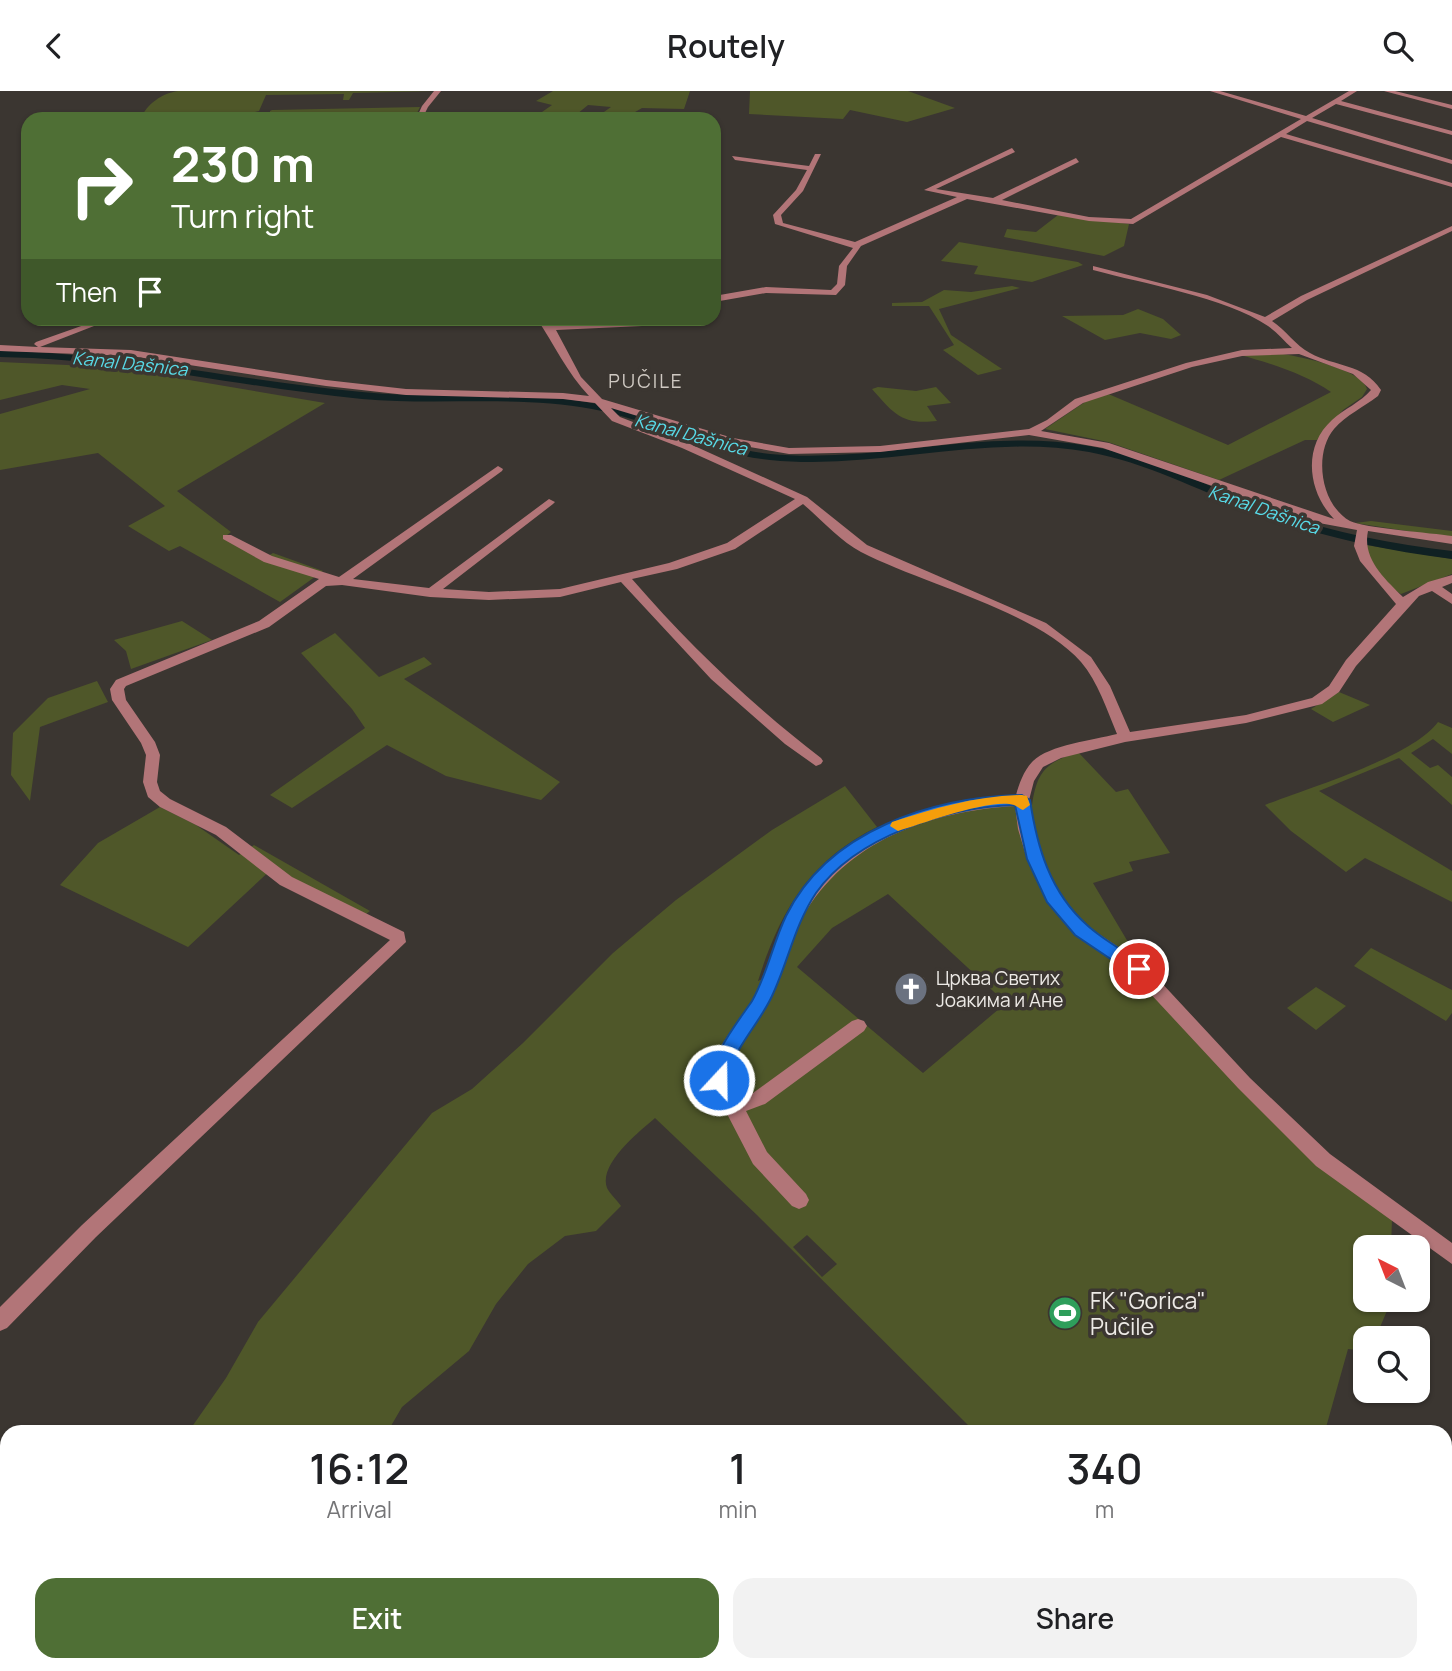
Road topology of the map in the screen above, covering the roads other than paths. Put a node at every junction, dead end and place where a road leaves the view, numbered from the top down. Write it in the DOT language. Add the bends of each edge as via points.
graph roads {
  1 [pos="439,91"];
  2 [pos="1213,91"];
  3 [pos="1387,91"];
  4 [pos="1336,92"];
  5 [pos="1351,93"];
  6 [pos="1335,102"];
  7 [pos="1452,107"];
  8 [pos="422,112"];
  9 [pos="1306,119"];
  10 [pos="1452,133"];
  11 [pos="1280,134"];
  12 [pos="1012,150"];
  13 [pos="818,156"];
  14 [pos="735,158"];
  15 [pos="1076,160"];
  16 [pos="1452,162"];
  17 [pos="811,168"];
  18 [pos="1452,185"];
  19 [pos="964,197"];
  20 [pos="994,201"];
  21 [pos="1452,228"];
  22 [pos="856,245"];
  23 [pos="1096,268"];
  24 [pos="721,298"];
  25 [pos="1265,321"];
  26 [pos="88,326"];
  27 [pos="587,326"];
  28 [pos="550,328"];
  29 [pos="30,347"];
  30 [pos="0,348"];
  31 [pos="1299,351"];
  32 [pos="598,401"];
  33 [pos="1029,432"];
  34 [pos="498,469"];
  35 [pos="803,499"];
  36 [pos="549,502"];
  37 [pos="1359,534"];
  38 [pos="226,537"];
  39 [pos="1452,540"];
  40 [pos="625,579"];
  41 [pos="1452,579"];
  42 [pos="338,581"];
  43 [pos="1432,585"];
  44 [pos="430,593"];
  45 [pos="1452,600"];
  46 [pos="1403,604"];
  47 [pos="1125,737"];
  48 [pos="816,761"];
  49 [pos="1022,800"];
  50 [pos="858,1026"];
  51 [pos="735,1107"];
  52 [pos="799,1200"];
  53 [pos="1452,1255"];
  54 [pos="0,1321"];
  1 -- 8 [label="street"];
  2 -- 9 [label="street"];
  3 -- 7 [label="street"];
  4 -- 5 [label="street"];
  5 -- 6 [label="street"];
  6 -- 9 [label="street"];
  6 -- 10 [label="street"];
  9 -- 11 [label="street"];
  9 -- 16 [label="street"];
  11 -- 18 [label="street"];
  11 -- 20 [label="street" via="1133,222 1089,219"];
  12 -- 19 [label="street" via="928,190"];
  13 -- 17 [label="street"];
  14 -- 17 [label="street"];
  15 -- 20 [label="street"];
  17 -- 22 [label="street" via="776,220 786,227"];
  19 -- 20 [label="street"];
  19 -- 22 [label="street"];
  21 -- 25 [label="street"];
  22 -- 24 [label="street" via="843,266 841,285 833,293 766,290"];
  23 -- 25 [label="street"];
  25 -- 31 [label="street" via="1284,333"];
  26 -- 29 [label="street"];
  27 -- 28 [label="street"];
  28 -- 32 [label="street" via="577,378"];
  29 -- 30 [label="street"];
  29 -- 32 [label="street" via="150,355 406,392"];
  31 -- 33 [label="street" via="1231,355 1150,376 1079,401"];
  31 -- 37 [label="street" via="1365,376 1376,390 1324,435 1319,451 1318,479 1326,505"];
  32 -- 33 [label="street" via="731,441 789,451 880,449"];
  32 -- 35 [label="street" via="611,415"];
  33 -- 37 [label="street" via="1105,445"];
  34 -- 42 [label="street"];
  35 -- 40 [label="street" via="731,546"];
  35 -- 47 [label="street" via="863,548 1003,608 1068,644 1086,660 1103,686"];
  36 -- 44 [label="street"];
  37 -- 39 [label="street"];
  37 -- 46 [label="street" via="1387,589"];
  38 -- 42 [label="street" via="268,559"];
  40 -- 44 [label="street" via="526,596"];
  40 -- 48 [label="street" via="734,692"];
  41 -- 43 [label="street"];
  42 -- 44 [label="street"];
  42 -- 54 [label="street" via="323,582 264,624 132,677 117,689 119,700 153,755 153,793 220,831 286,881 398,936 398,942 89,1231"];
  43 -- 45 [label="street"];
  43 -- 46 [label="street"];
  46 -- 47 [label="street" via="1334,689 1317,701 1246,719"];
  47 -- 49 [label="street" via="1077,747 1038,764"];
  49 -- 51 [label="street" via="992,801 903,823 850,850 827,870 794,917 764,995 721,1065 719,1080"];
  49 -- 53 [label="street" via="1035,859 1053,898 1081,930 1139,969 1323,1160"];
  50 -- 51 [label="street" via="759,1099"];
  51 -- 52 [label="street" via="760,1158"];
}
